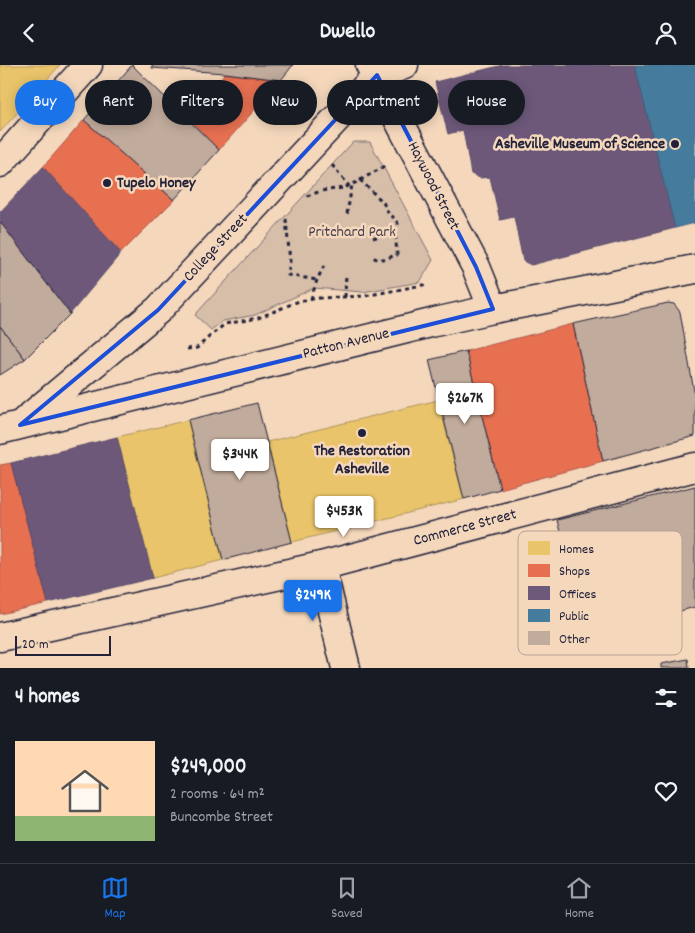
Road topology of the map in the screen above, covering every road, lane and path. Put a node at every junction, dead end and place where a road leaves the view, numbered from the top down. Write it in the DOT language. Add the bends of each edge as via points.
graph roads {
  1 [pos="88,65"];
  2 [pos="404,65"];
  3 [pos="374,70"];
  4 [pos="328,159"];
  5 [pos="0,163"];
  6 [pos="385,166"];
  7 [pos="360,180"];
  8 [pos="350,185"];
  9 [pos="305,196"];
  10 [pos="285,213"];
  11 [pos="347,214"];
  12 [pos="395,231"];
  13 [pos="373,238"];
  14 [pos="370,256"];
  15 [pos="324,266"];
  16 [pos="695,269"];
  17 [pos="346,273"];
  18 [pos="318,280"];
  19 [pos="428,284"];
  20 [pos="345,297"];
  21 [pos="311,299"];
  22 [pos="493,309"];
  23 [pos="187,349"];
  24 [pos="10,428"];
  25 [pos="695,467"];
  26 [pos="321,566"];
  27 [pos="0,637"];
  28 [pos="346,668"];
  1 -- 5 [label="main road"];
  2 -- 3 [label="main road, College Street"];
  3 -- 22 [label="main road, Haywood Street" via="476,267"];
  3 -- 24 [label="main road, College Street" via="158,310"];
  4 -- 8 [label="path"];
  6 -- 7 [label="path"];
  7 -- 8 [label="path"];
  7 -- 12 [label="path" via="395,218 398,224"];
  8 -- 9 [label="path"];
  8 -- 11 [label="path"];
  10 -- 18 [label="path" via="290,262 288,275"];
  12 -- 13 [label="path"];
  12 -- 14 [label="path" via="397,255 380,259"];
  15 -- 18 [label="path"];
  16 -- 22 [label="main road, Patton Avenue"];
  17 -- 20 [label="path"];
  18 -- 21 [label="path"];
  19 -- 20 [label="path"];
  20 -- 21 [label="path"];
  21 -- 23 [label="path" via="258,318 225,324 197,348"];
  22 -- 24 [label="main road, Patton Avenue"];
  25 -- 26 [label="main road, Commerce Street"];
  26 -- 27 [label="main road, Commerce Street"];
  26 -- 28 [label="main road"];
}
